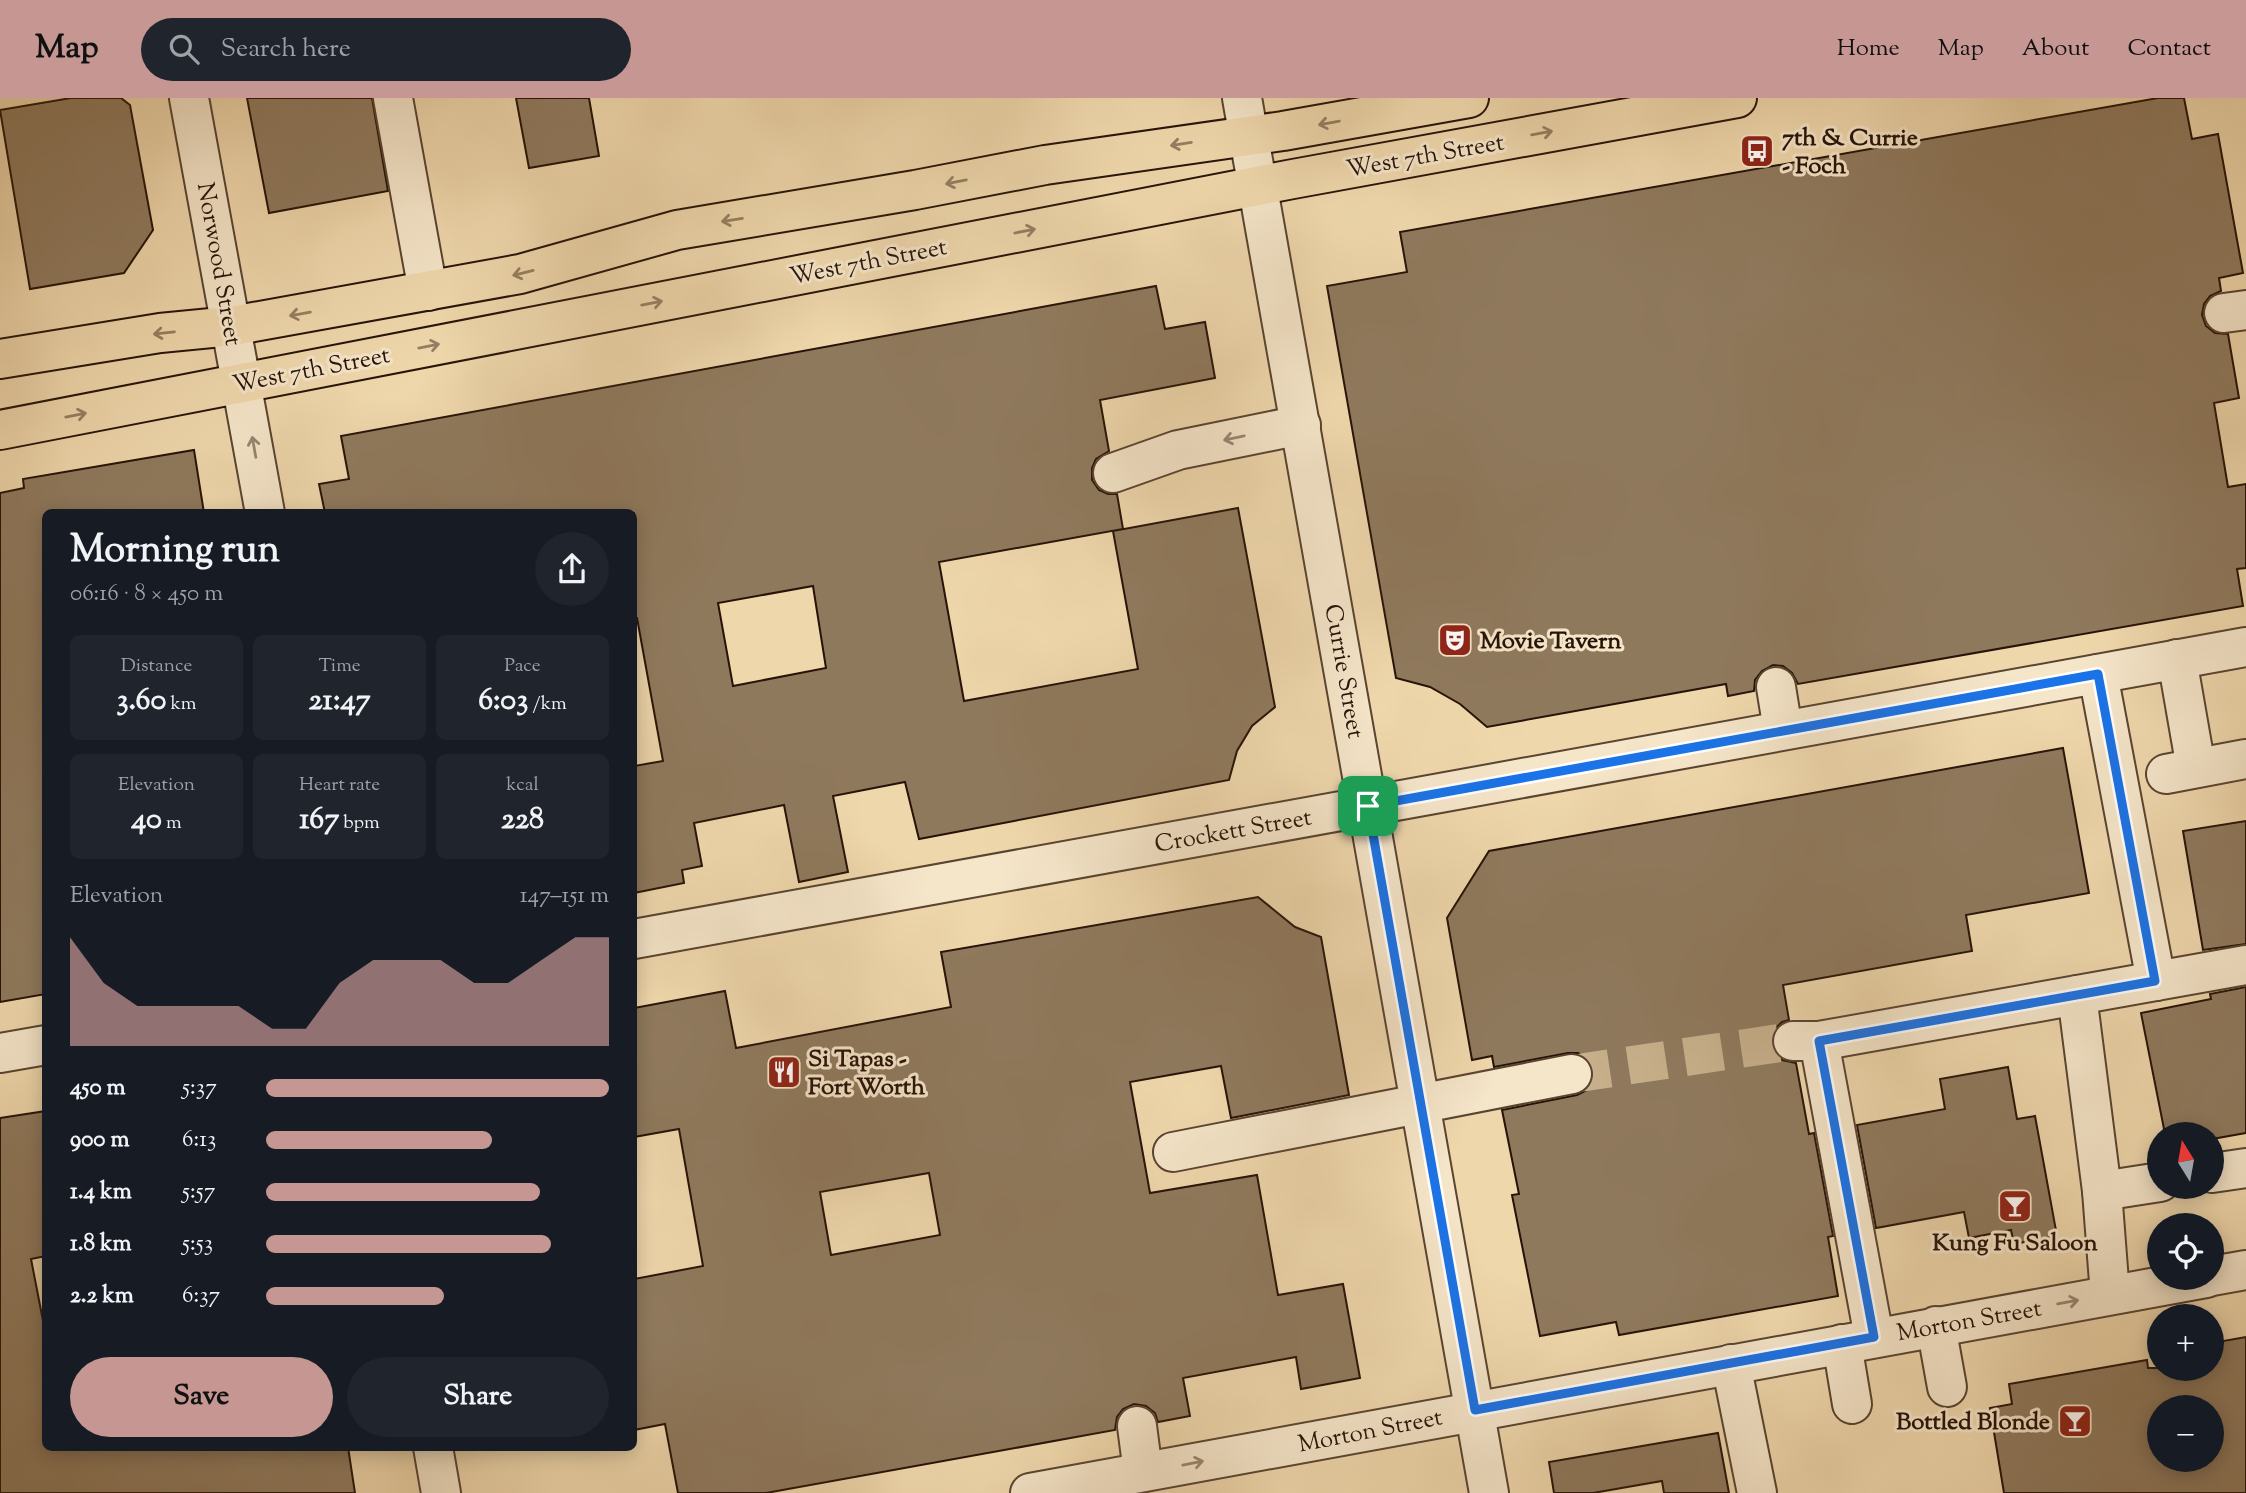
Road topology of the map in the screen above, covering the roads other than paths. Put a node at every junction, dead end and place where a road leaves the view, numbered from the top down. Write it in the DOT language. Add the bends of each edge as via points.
graph roads {
  1 [pos="190,98"];
  2 [pos="393,98"];
  3 [pos="1242,98"];
  4 [pos="1469,98"];
  5 [pos="1737,98"];
  6 [pos="1248,135"];
  7 [pos="1258,185"];
  8 [pos="428,291"];
  9 [pos="232,326"];
  10 [pos="0,359"];
  11 [pos="242,382"];
  12 [pos="1301,425"];
  13 [pos="0,430"];
  14 [pos="1114,473"];
  15 [pos="264,509"];
  16 [pos="2246,647"];
  17 [pos="2177,659"];
  18 [pos="2098,674"];
  19 [pos="1776,687"];
  20 [pos="1783,730"];
  21 [pos="2246,759"];
  22 [pos="1368,806"];
  23 [pos="637,938"];
  24 [pos="2246,965"];
  25 [pos="2155,981"];
  26 [pos="2077,995"];
  27 [pos="42,1046"];
  28 [pos="0,1053"];
  29 [pos="1572,1074"];
  30 [pos="1420,1104"];
  31 [pos="1173,1152"];
  32 [pos="2246,1167"];
  33 [pos="2224,1171"];
  34 [pos="2147,1184"];
  35 [pos="2102,1191"];
  36 [pos="2246,1270"];
  37 [pos="2224,1274"];
  38 [pos="2147,1288"];
  39 [pos="2110,1295"];
  40 [pos="1936,1326"];
  41 [pos="1858,1340"];
  42 [pos="1731,1364"];
  43 [pos="1947,1387"];
  44 [pos="1852,1404"];
  45 [pos="1475,1410"];
  46 [pos="1137,1426"];
  47 [pos="434,1451"];
  48 [pos="1143,1472"];
  49 [pos="441,1493"];
  50 [pos="1030,1493"];
  51 [pos="1489,1493"];
  52 [pos="1757,1493"];
  1 -- 9 [label="street, Norwood Street"];
  2 -- 8 [label="street"];
  3 -- 6 [label="street, Currie Street"];
  4 -- 6 [label="main road, West 7th Street, one-way"];
  7 -- 5 [label="main road, West 7th Street, one-way"];
  6 -- 7 [label="street, Currie Street"];
  6 -- 8 [label="main road, West 7th Street, one-way" via="1045,165 677,230 520,274"];
  11 -- 7 [label="main road, West 7th Street, one-way"];
  7 -- 12 [label="street, Currie Street"];
  8 -- 9 [label="main road, West 7th Street, one-way"];
  9 -- 10 [label="main road, West 7th Street, one-way"];
  9 -- 11 [label="street, Norwood Street"];
  13 -- 11 [label="main road, West 7th Street, one-way"];
  15 -- 11 [label="street, Norwood Street, one-way"];
  12 -- 14 [label="street, one-way" via="1178,450"];
  12 -- 22 [label="street, Currie Street"];
  16 -- 17 [label="street, Crockett Street"];
  17 -- 18 [label="street, Crockett Street"];
  17 -- 21 [label="street" via="2181,771"];
  18 -- 20 [label="street, Crockett Street"];
  18 -- 25 [label="street"];
  19 -- 20 [label="street"];
  20 -- 22 [label="street, Crockett Street"];
  22 -- 23 [label="street, Crockett Street"];
  22 -- 30 [label="street, Currie Street"];
  24 -- 25 [label="street"];
  25 -- 26 [label="street"];
  26 -- 35 [label="street"];
  26 -- 41 [label="street" via="1806,1041"];
  27 -- 28 [label="street"];
  29 -- 30 [label="street"];
  30 -- 31 [label="street"];
  30 -- 45 [label="street, Currie Street"];
  32 -- 33 [label="street"];
  34 -- 35 [label="street"];
  35 -- 39 [label="street"];
  36 -- 37 [label="street"];
  38 -- 39 [label="street, Morton Street"];
  40 -- 39 [label="street, Morton Street, one-way"];
  40 -- 41 [label="street, Morton Street"];
  40 -- 43 [label="street"];
  41 -- 42 [label="street, Morton Street"];
  41 -- 44 [label="street"];
  42 -- 45 [label="street, Morton Street"];
  42 -- 52 [label="street"];
  48 -- 45 [label="street, Morton Street, one-way"];
  45 -- 51 [label="street, Currie Street"];
  46 -- 48 [label="street"];
  47 -- 49 [label="street"];
  48 -- 50 [label="street, Morton Street"];
}
